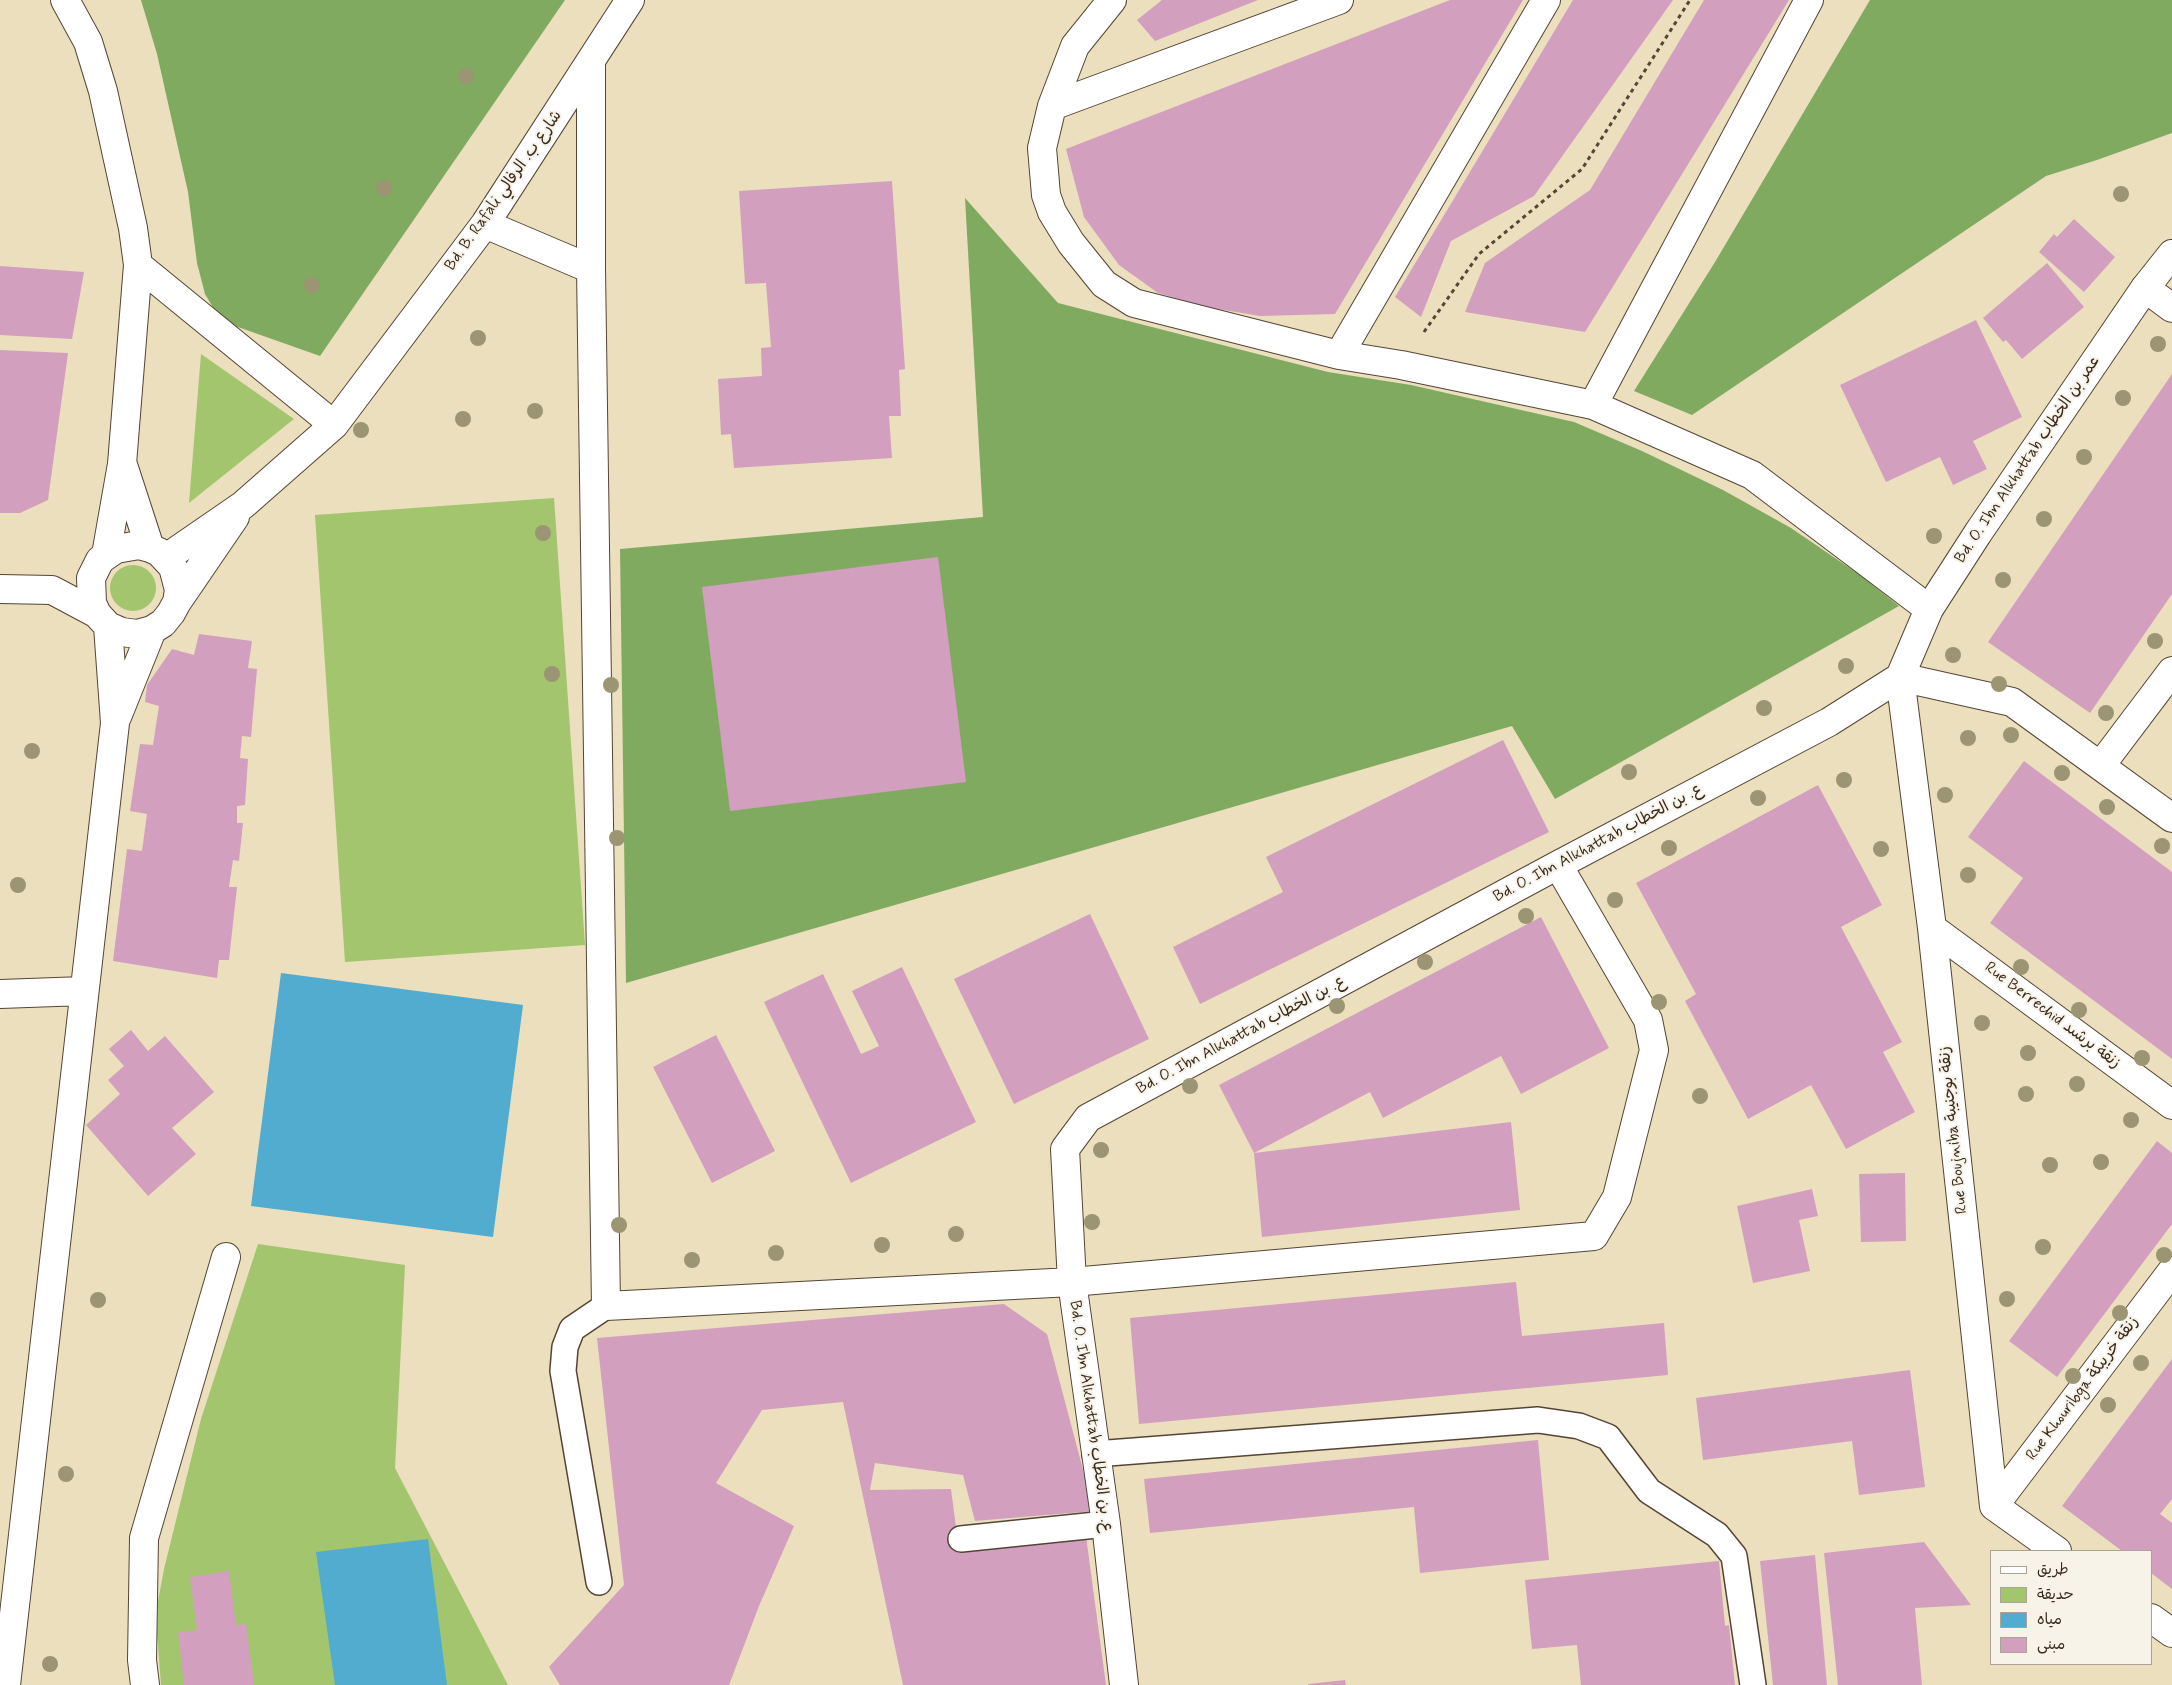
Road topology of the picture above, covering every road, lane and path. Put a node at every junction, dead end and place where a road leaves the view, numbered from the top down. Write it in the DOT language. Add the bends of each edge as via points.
graph roads {
  1 [pos="65,0"];
  2 [pos="630,0"];
  3 [pos="1112,0"];
  4 [pos="1339,0"];
  5 [pos="1546,0"];
  6 [pos="1690,0"];
  7 [pos="1809,0"];
  8 [pos="591,63"];
  9 [pos="1052,106"];
  10 [pos="485,224"];
  11 [pos="2172,254"];
  12 [pos="138,265"];
  13 [pos="591,269"];
  14 [pos="2145,288"];
  15 [pos="2172,308"];
  16 [pos="1339,355"];
  17 [pos="1401,365"];
  18 [pos="1593,405"];
  19 [pos="334,425"];
  20 [pos="122,464"];
  21 [pos="243,504"];
  22 [pos="158,553"];
  23 [pos="101,561"];
  24 [pos="0,590"];
  25 [pos="52,590"];
  26 [pos="177,602"];
  27 [pos="1929,609"];
  28 [pos="103,620"];
  29 [pos="152,630"];
  30 [pos="2172,671"];
  31 [pos="1900,676"];
  32 [pos="115,724"];
  33 [pos="2101,765"];
  34 [pos="2172,818"];
  35 [pos="1558,865"];
  36 [pos="1932,928"];
  37 [pos="84,990"];
  38 [pos="0,994"];
  39 [pos="2172,1105"];
  40 [pos="226,1257"];
  41 [pos="2172,1271"];
  42 [pos="1072,1282"];
  43 [pos="606,1306"];
  44 [pos="1095,1454"];
  45 [pos="1994,1506"];
  46 [pos="1106,1524"];
  47 [pos="962,1539"];
  48 [pos="2056,1550"];
  49 [pos="600,1582"];
  50 [pos="2152,1619"];
  51 [pos="2172,1633"];
  52 [pos="6,1685"];
  53 [pos="144,1685"];
  54 [pos="1124,1685"];
  55 [pos="1753,1685"];
  1 -- 12 [label="street" via="88,42 103,91"];
  2 -- 8 [label="street, Bd. B. Rafali شارع ب. الرفالي"];
  3 -- 9 [label="street" via="1075,46"];
  4 -- 9 [label="street"];
  5 -- 16 [label="street"];
  6 -- 17 [label="path" via="1582,169 1480,254"];
  7 -- 18 [label="street"];
  8 -- 10 [label="street, Bd. B. Rafali شارع ب. الرفالي"];
  8 -- 13 [label="street"];
  9 -- 16 [label="street" via="1042,148 1046,195 1052,212 1071,243 1104,284 1134,303"];
  10 -- 13 [label="street"];
  10 -- 19 [label="street, Bd. B. Rafali شارع ب. الرفالي"];
  11 -- 14 [label="street, Bd. O. Ibn Alkhattab عمر بن الخطاب"];
  12 -- 19 [label="street"];
  12 -- 20 [label="street"];
  13 -- 43 [label="street"];
  14 -- 15 [label="street"];
  14 -- 27 [label="street, Bd. O. Ibn Alkhattab عمر بن الخطاب"];
  16 -- 17 [label="street"];
  17 -- 18 [label="street"];
  18 -- 27 [label="street" via="1752,475"];
  19 -- 21 [label="street, Bd. B. Rafali شارع ب. الرفالي"];
  20 -- 22 [label="street"];
  20 -- 23 [label="street"];
  21 -- 22 [label="street"];
  21 -- 26 [label="street"];
  22 -- 23 [label="street" via="139,545 127,545"];
  22 -- 26 [label="street" via="173,568 179,590"];
  23 -- 25 [label="street"];
  23 -- 28 [label="street" via="91,578 90,591 92,603"];
  24 -- 25 [label="street"];
  25 -- 28 [label="street"];
  26 -- 29 [label="street" via="163,623"];
  27 -- 31 [label="street, Bd. O. Ibn Alkhattab عمر بن الخطاب"];
  28 -- 29 [label="street" via="122,632 137,634"];
  28 -- 32 [label="street"];
  29 -- 32 [label="street"];
  30 -- 33 [label="street"];
  31 -- 33 [label="street" via="2012,702"];
  31 -- 35 [label="street, Bd. O. Ibn Alkhattab ع. بن الخطاب" via="1829,722"];
  31 -- 36 [label="street, Rue Boujniba زنقة بوجنيبة"];
  32 -- 37 [label="street"];
  33 -- 34 [label="street"];
  35 -- 42 [label="street, Bd. O. Ibn Alkhattab ع. بن الخطاب" via="1088,1118 1065,1149"];
  35 -- 42 [label="street" via="1648,1020 1654,1050 1617,1197 1594,1236"];
  36 -- 39 [label="street, Rue Berrechid زنقة برشىد"];
  36 -- 45 [label="street, Rue Boujniba زنقة بوجنيبة"];
  37 -- 38 [label="street"];
  37 -- 52 [label="street"];
  40 -- 53 [label="street" via="144,1538"];
  41 -- 45 [label="street, Rue Khouribga زنقة خريبكة"];
  42 -- 43 [label="street"];
  42 -- 44 [label="street, Bd. O. Ibn Alkhattab ع. بن الخطاب"];
  43 -- 49 [label="lane" via="572,1329 565,1347 563,1371"];
  44 -- 46 [label="street, Bd. O. Ibn Alkhattab ع. بن الخطاب"];
  44 -- 55 [label="lane" via="1538,1420 1579,1426 1608,1437 1649,1491 1717,1535 1734,1556"];
  45 -- 48 [label="street"];
  46 -- 47 [label="lane"];
  46 -- 54 [label="street, Bd. O. Ibn Alkhattab ع. بن الخطاب"];
  50 -- 51 [label="street"];
}
